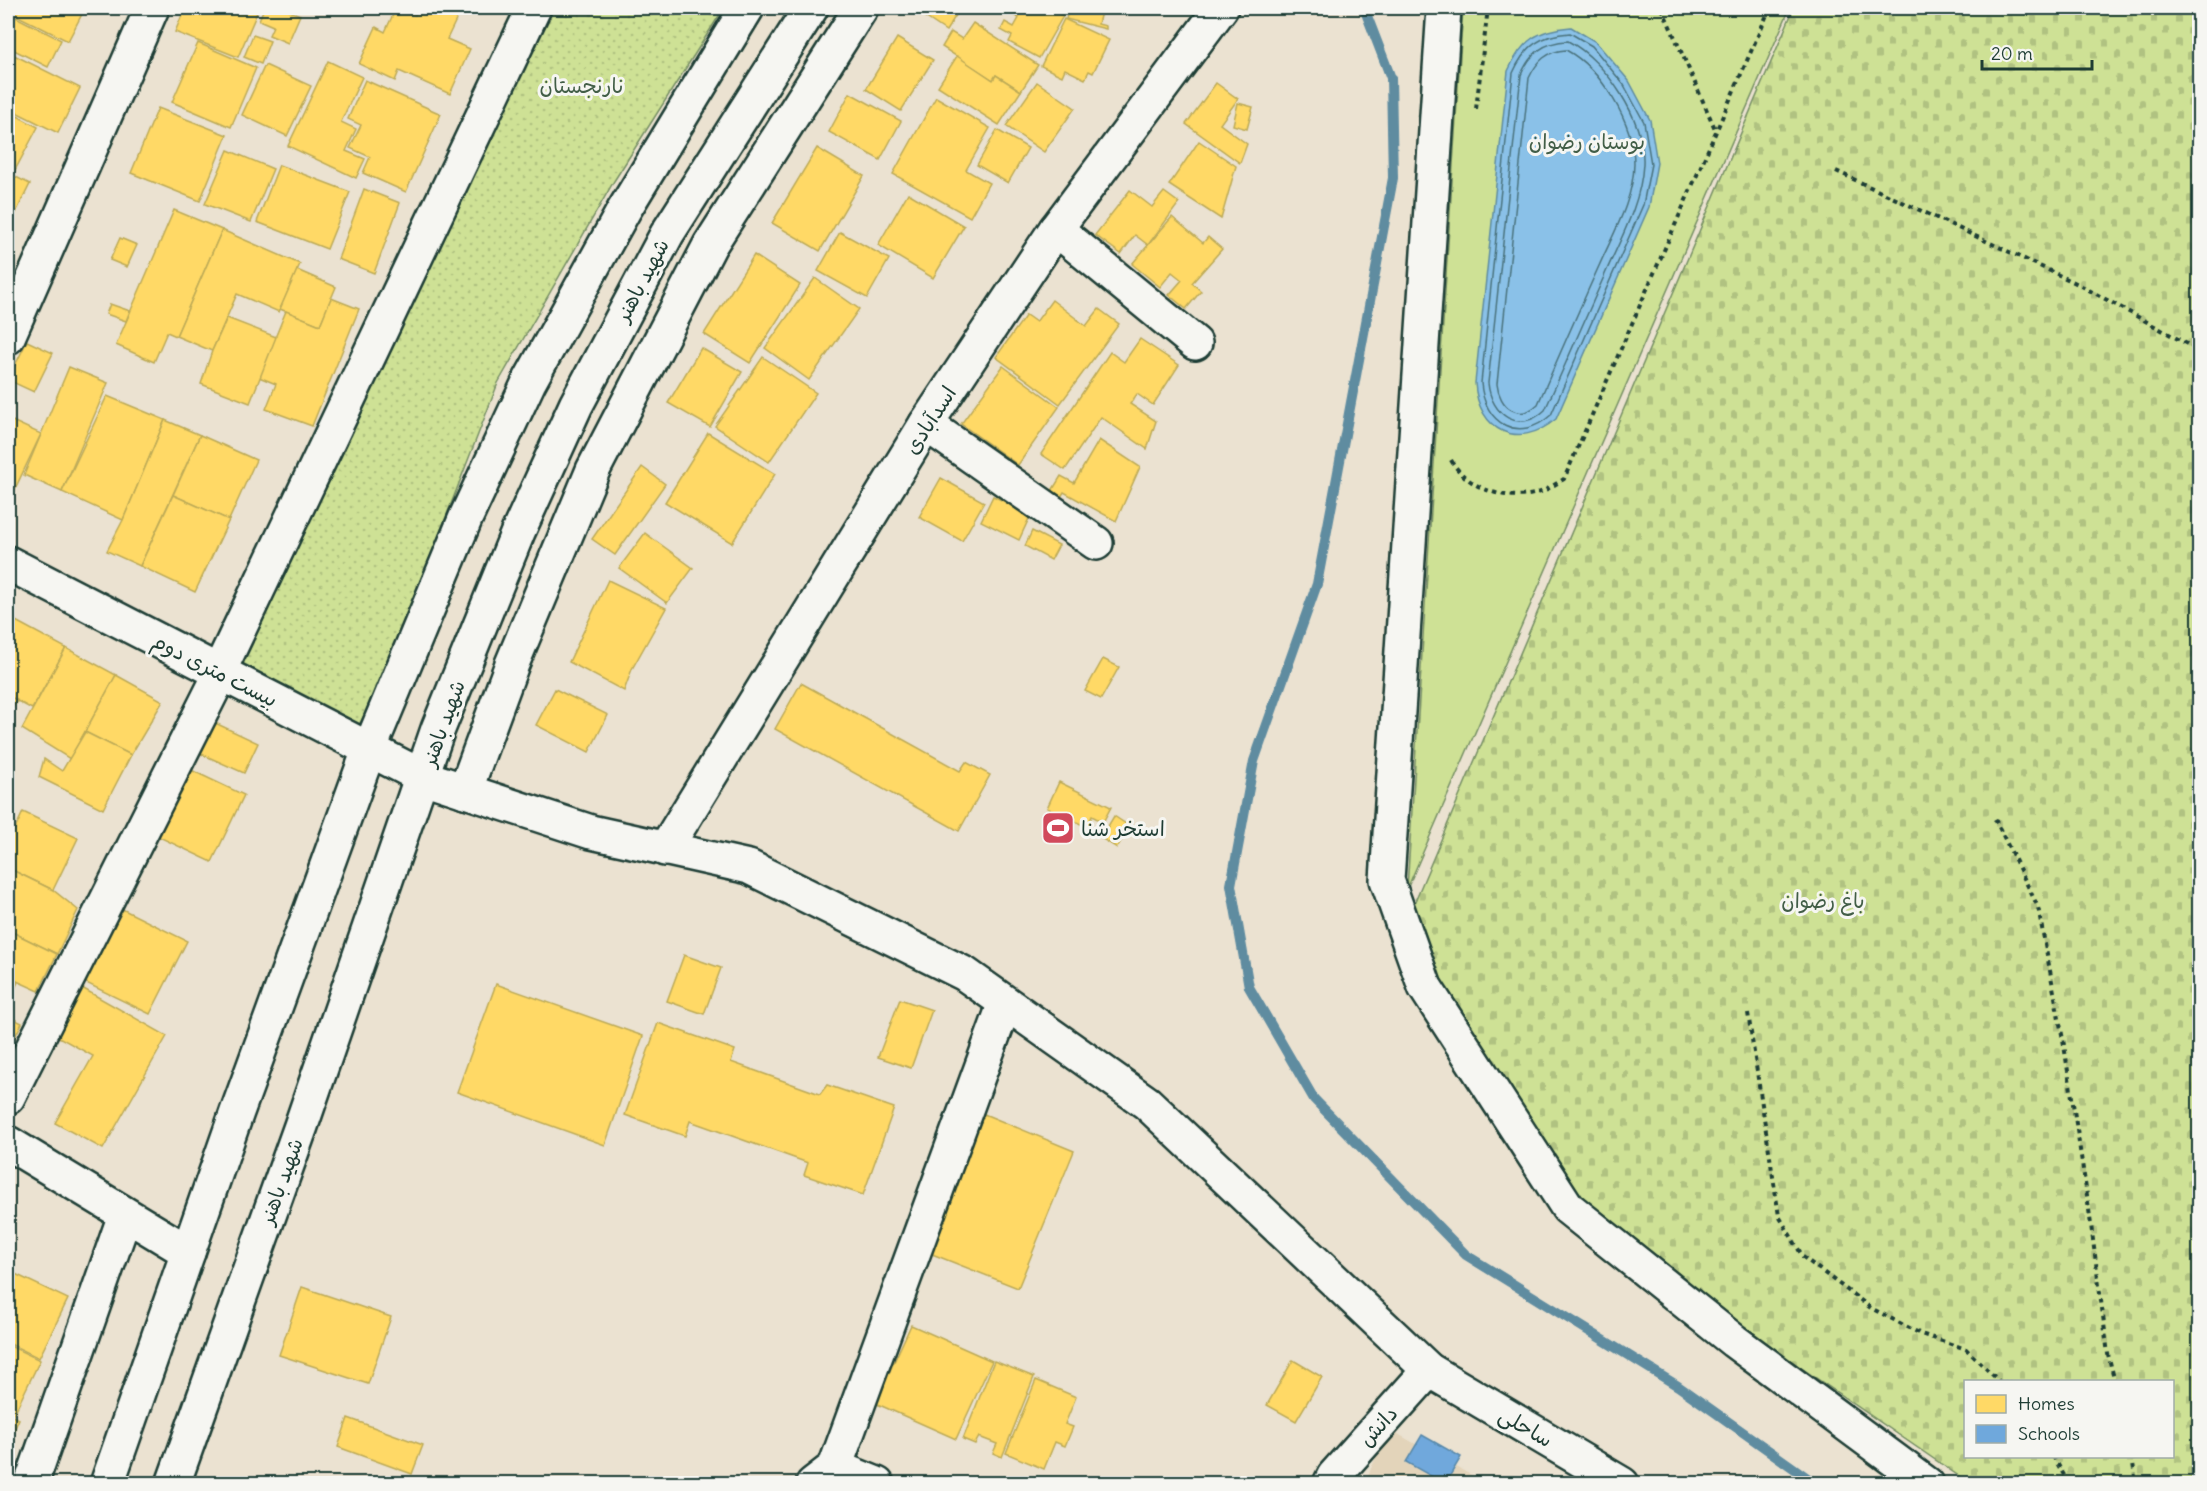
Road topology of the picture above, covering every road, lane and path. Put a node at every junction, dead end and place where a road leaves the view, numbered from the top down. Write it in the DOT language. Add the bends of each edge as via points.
graph roads {
  1 [pos="152,8"];
  2 [pos="534,8"];
  3 [pos="747,8"];
  4 [pos="812,8"];
  5 [pos="861,8"];
  6 [pos="1221,8"];
  7 [pos="1444,8"];
  8 [pos="1488,8"];
  9 [pos="1662,8"];
  10 [pos="1770,8"];
  11 [pos="1475,114"];
  12 [pos="1716,131"];
  13 [pos="1836,171"];
  14 [pos="1056,229"];
  15 [pos="8,337"];
  16 [pos="1195,343"];
  17 [pos="2199,351"];
  18 [pos="926,424"];
  19 [pos="1447,453"];
  20 [pos="1096,543"];
  21 [pos="8,563"];
  22 [pos="221,673"];
  23 [pos="369,750"];
  24 [pos="423,777"];
  25 [pos="465,791"];
  26 [pos="1995,819"];
  27 [pos="665,849"];
  28 [pos="1005,1002"];
  29 [pos="1748,1013"];
  30 [pos="8,1097"];
  31 [pos="8,1143"];
  32 [pos="2199,1168"];
  33 [pos="125,1215"];
  34 [pos="188,1252"];
  35 [pos="2199,1298"];
  36 [pos="1429,1370"];
  37 [pos="1998,1380"];
  38 [pos="2114,1380"];
  39 [pos="2054,1458"];
  40 [pos="2132,1458"];
  41 [pos="824,1475"];
  42 [pos="31,1484"];
  43 [pos="107,1484"];
  44 [pos="173,1484"];
  45 [pos="877,1484"];
  46 [pos="1330,1484"];
  47 [pos="1623,1484"];
  48 [pos="1927,1484"];
  49 [pos="2069,1484"];
  50 [pos="2136,1484"];
  1 -- 15 [label="street"];
  2 -- 22 [label="street"];
  3 -- 23 [label="street" via="624,210 529,382 466,517"];
  4 -- 24 [label="street, شهید باهنر" via="667,234 576,405 518,532 438,729"];
  5 -- 25 [label="street" via="710,245 593,470 512,664"];
  6 -- 14 [label="street, اسدآبادی"];
  7 -- 48 [label="street" via="1388,880 1425,987 1568,1208 1734,1341"];
  8 -- 11 [label="path"];
  9 -- 12 [label="path"];
  10 -- 12 [label="path"];
  12 -- 19 [label="path" via="1564,479 1543,491 1519,496 1495,494 1473,484"];
  13 -- 17 [label="path" via="2078,284"];
  14 -- 16 [label="street"];
  14 -- 18 [label="street, اسدآبادی"];
  18 -- 20 [label="street"];
  18 -- 27 [label="street, اسدآبادی"];
  21 -- 22 [label="street, بیست متری دوم"];
  22 -- 23 [label="street, بیست متری دوم"];
  22 -- 30 [label="street"];
  23 -- 24 [label="street, بیست متری دوم"];
  23 -- 34 [label="street"];
  24 -- 25 [label="street, بیست متری دوم"];
  24 -- 44 [label="street, شهید باهنر"];
  25 -- 27 [label="street, بیست متری دوم" via="591,832"];
  26 -- 38 [label="path" via="2038,907 2064,1045"];
  27 -- 28 [label="street, بیست متری دوم" via="748,867 965,974"];
  28 -- 36 [label="street, ساحلی" via="1147,1103"];
  28 -- 41 [label="street"];
  29 -- 37 [label="path" via="1779,1216 1803,1257 1871,1308 1921,1334 1966,1349"];
  31 -- 33 [label="street"];
  32 -- 35 [label="path"];
  33 -- 34 [label="street"];
  33 -- 42 [label="street"];
  34 -- 43 [label="street"];
  36 -- 46 [label="street, دانش"];
  36 -- 47 [label="street, ساحلی"];
  39 -- 49 [label="path"];
  40 -- 50 [label="path"];
  41 -- 45 [label="street"];
}
